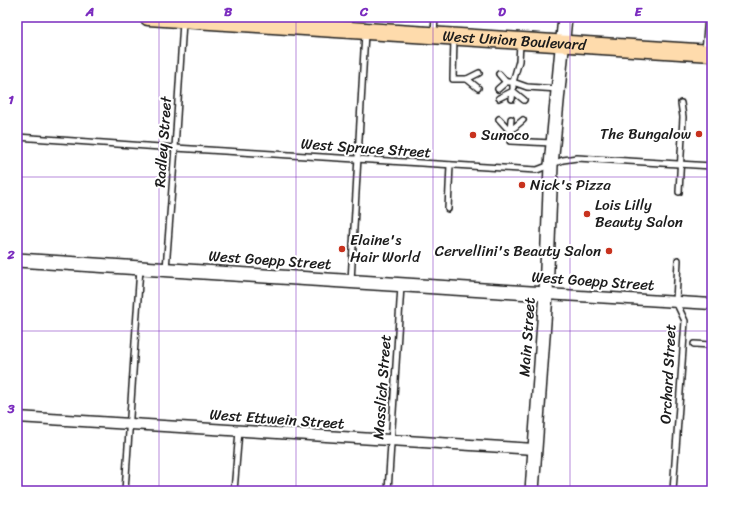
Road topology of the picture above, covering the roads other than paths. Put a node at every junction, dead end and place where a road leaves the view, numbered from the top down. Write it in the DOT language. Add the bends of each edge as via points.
graph roads {
  1 [pos="148,17"];
  2 [pos="435,17"];
  3 [pos="565,17"];
  4 [pos="708,17"];
  5 [pos="183,18"];
  6 [pos="366,30"];
  7 [pos="434,35"];
  8 [pos="454,36"];
  9 [pos="520,41"];
  10 [pos="564,44"];
  11 [pos="709,53"];
  12 [pos="479,73"];
  13 [pos="499,74"];
  14 [pos="468,80"];
  15 [pos="506,82"];
  16 [pos="513,82"];
  17 [pos="478,88"];
  18 [pos="498,89"];
  19 [pos="559,89"];
  20 [pos="513,92"];
  21 [pos="499,98"];
  22 [pos="512,99"];
  23 [pos="524,100"];
  24 [pos="681,103"];
  25 [pos="498,119"];
  26 [pos="511,119"];
  27 [pos="523,120"];
  28 [pos="510,131"];
  29 [pos="17,137"];
  30 [pos="554,143"];
  31 [pos="175,148"];
  32 [pos="358,159"];
  33 [pos="680,164"];
  34 [pos="450,165"];
  35 [pos="551,165"];
  36 [pos="712,166"];
  37 [pos="679,192"];
  38 [pos="448,209"];
  39 [pos="17,260"];
  40 [pos="678,260"];
  41 [pos="140,267"];
  42 [pos="166,269"];
  43 [pos="351,281"];
  44 [pos="401,285"];
  45 [pos="546,294"];
  46 [pos="676,302"];
  47 [pos="712,304"];
  48 [pos="694,344"];
  49 [pos="712,345"];
  50 [pos="17,417"];
  51 [pos="130,425"];
  52 [pos="239,431"];
  53 [pos="391,441"];
  54 [pos="534,449"];
  55 [pos="125,491"];
  56 [pos="234,491"];
  57 [pos="388,491"];
  58 [pos="532,491"];
  59 [pos="673,491"];
  1 -- 5 [label="main road, West Union Boulevard"];
  2 -- 7 [label="lane"];
  3 -- 10 [label="street, Main Street"];
  4 -- 11 [label="lane"];
  5 -- 6 [label="main road, West Union Boulevard"];
  5 -- 31 [label="lane, Radley Street"];
  6 -- 7 [label="main road, West Union Boulevard"];
  6 -- 32 [label="lane"];
  7 -- 8 [label="main road, West Union Boulevard"];
  8 -- 9 [label="main road, West Union Boulevard"];
  8 -- 14 [label="lane" via="453,79"];
  9 -- 10 [label="main road, West Union Boulevard"];
  9 -- 16 [label="lane" via="519,61"];
  10 -- 11 [label="main road, West Union Boulevard"];
  10 -- 19 [label="street, Main Street"];
  12 -- 14 [label="lane"];
  13 -- 15 [label="lane"];
  14 -- 17 [label="lane"];
  15 -- 16 [label="lane"];
  15 -- 18 [label="lane"];
  16 -- 19 [label="lane" via="527,87"];
  16 -- 20 [label="lane"];
  19 -- 30 [label="street, Main Street"];
  20 -- 21 [label="lane"];
  20 -- 22 [label="lane"];
  20 -- 23 [label="lane"];
  24 -- 33 [label="lane" via="683,116"];
  25 -- 28 [label="lane"];
  26 -- 28 [label="lane"];
  27 -- 28 [label="lane"];
  28 -- 30 [label="lane" via="510,141"];
  29 -- 31 [label="lane, West Spruce Street"];
  30 -- 35 [label="street, Main Street"];
  31 -- 32 [label="lane, West Spruce Street"];
  31 -- 42 [label="lane, Radley Street"];
  32 -- 34 [label="lane, West Spruce Street"];
  32 -- 43 [label="lane"];
  33 -- 35 [label="lane, West Spruce Street" via="577,158"];
  33 -- 36 [label="lane, West Spruce Street"];
  33 -- 37 [label="lane"];
  34 -- 35 [label="lane, West Spruce Street" via="537,170"];
  34 -- 38 [label="lane"];
  35 -- 45 [label="street, Main Street"];
  39 -- 41 [label="street, West Goepp Street"];
  40 -- 46 [label="lane, Orchard Street"];
  41 -- 42 [label="street, West Goepp Street"];
  41 -- 51 [label="lane"];
  42 -- 43 [label="street, West Goepp Street"];
  43 -- 44 [label="street, West Goepp Street"];
  44 -- 45 [label="street, West Goepp Street"];
  44 -- 53 [label="lane, Masslich Street"];
  45 -- 46 [label="street, West Goepp Street"];
  45 -- 54 [label="street, Main Street"];
  46 -- 47 [label="street, West Goepp Street"];
  46 -- 59 [label="lane, Orchard Street" via="684,321"];
  48 -- 49 [label="lane"];
  50 -- 51 [label="street, West Ettwein Street"];
  51 -- 52 [label="street, West Ettwein Street"];
  51 -- 55 [label="lane"];
  52 -- 53 [label="street, West Ettwein Street"];
  52 -- 56 [label="lane"];
  53 -- 54 [label="street, West Ettwein Street"];
  53 -- 57 [label="lane, Masslich Street"];
  54 -- 58 [label="street, Main Street"];
}
